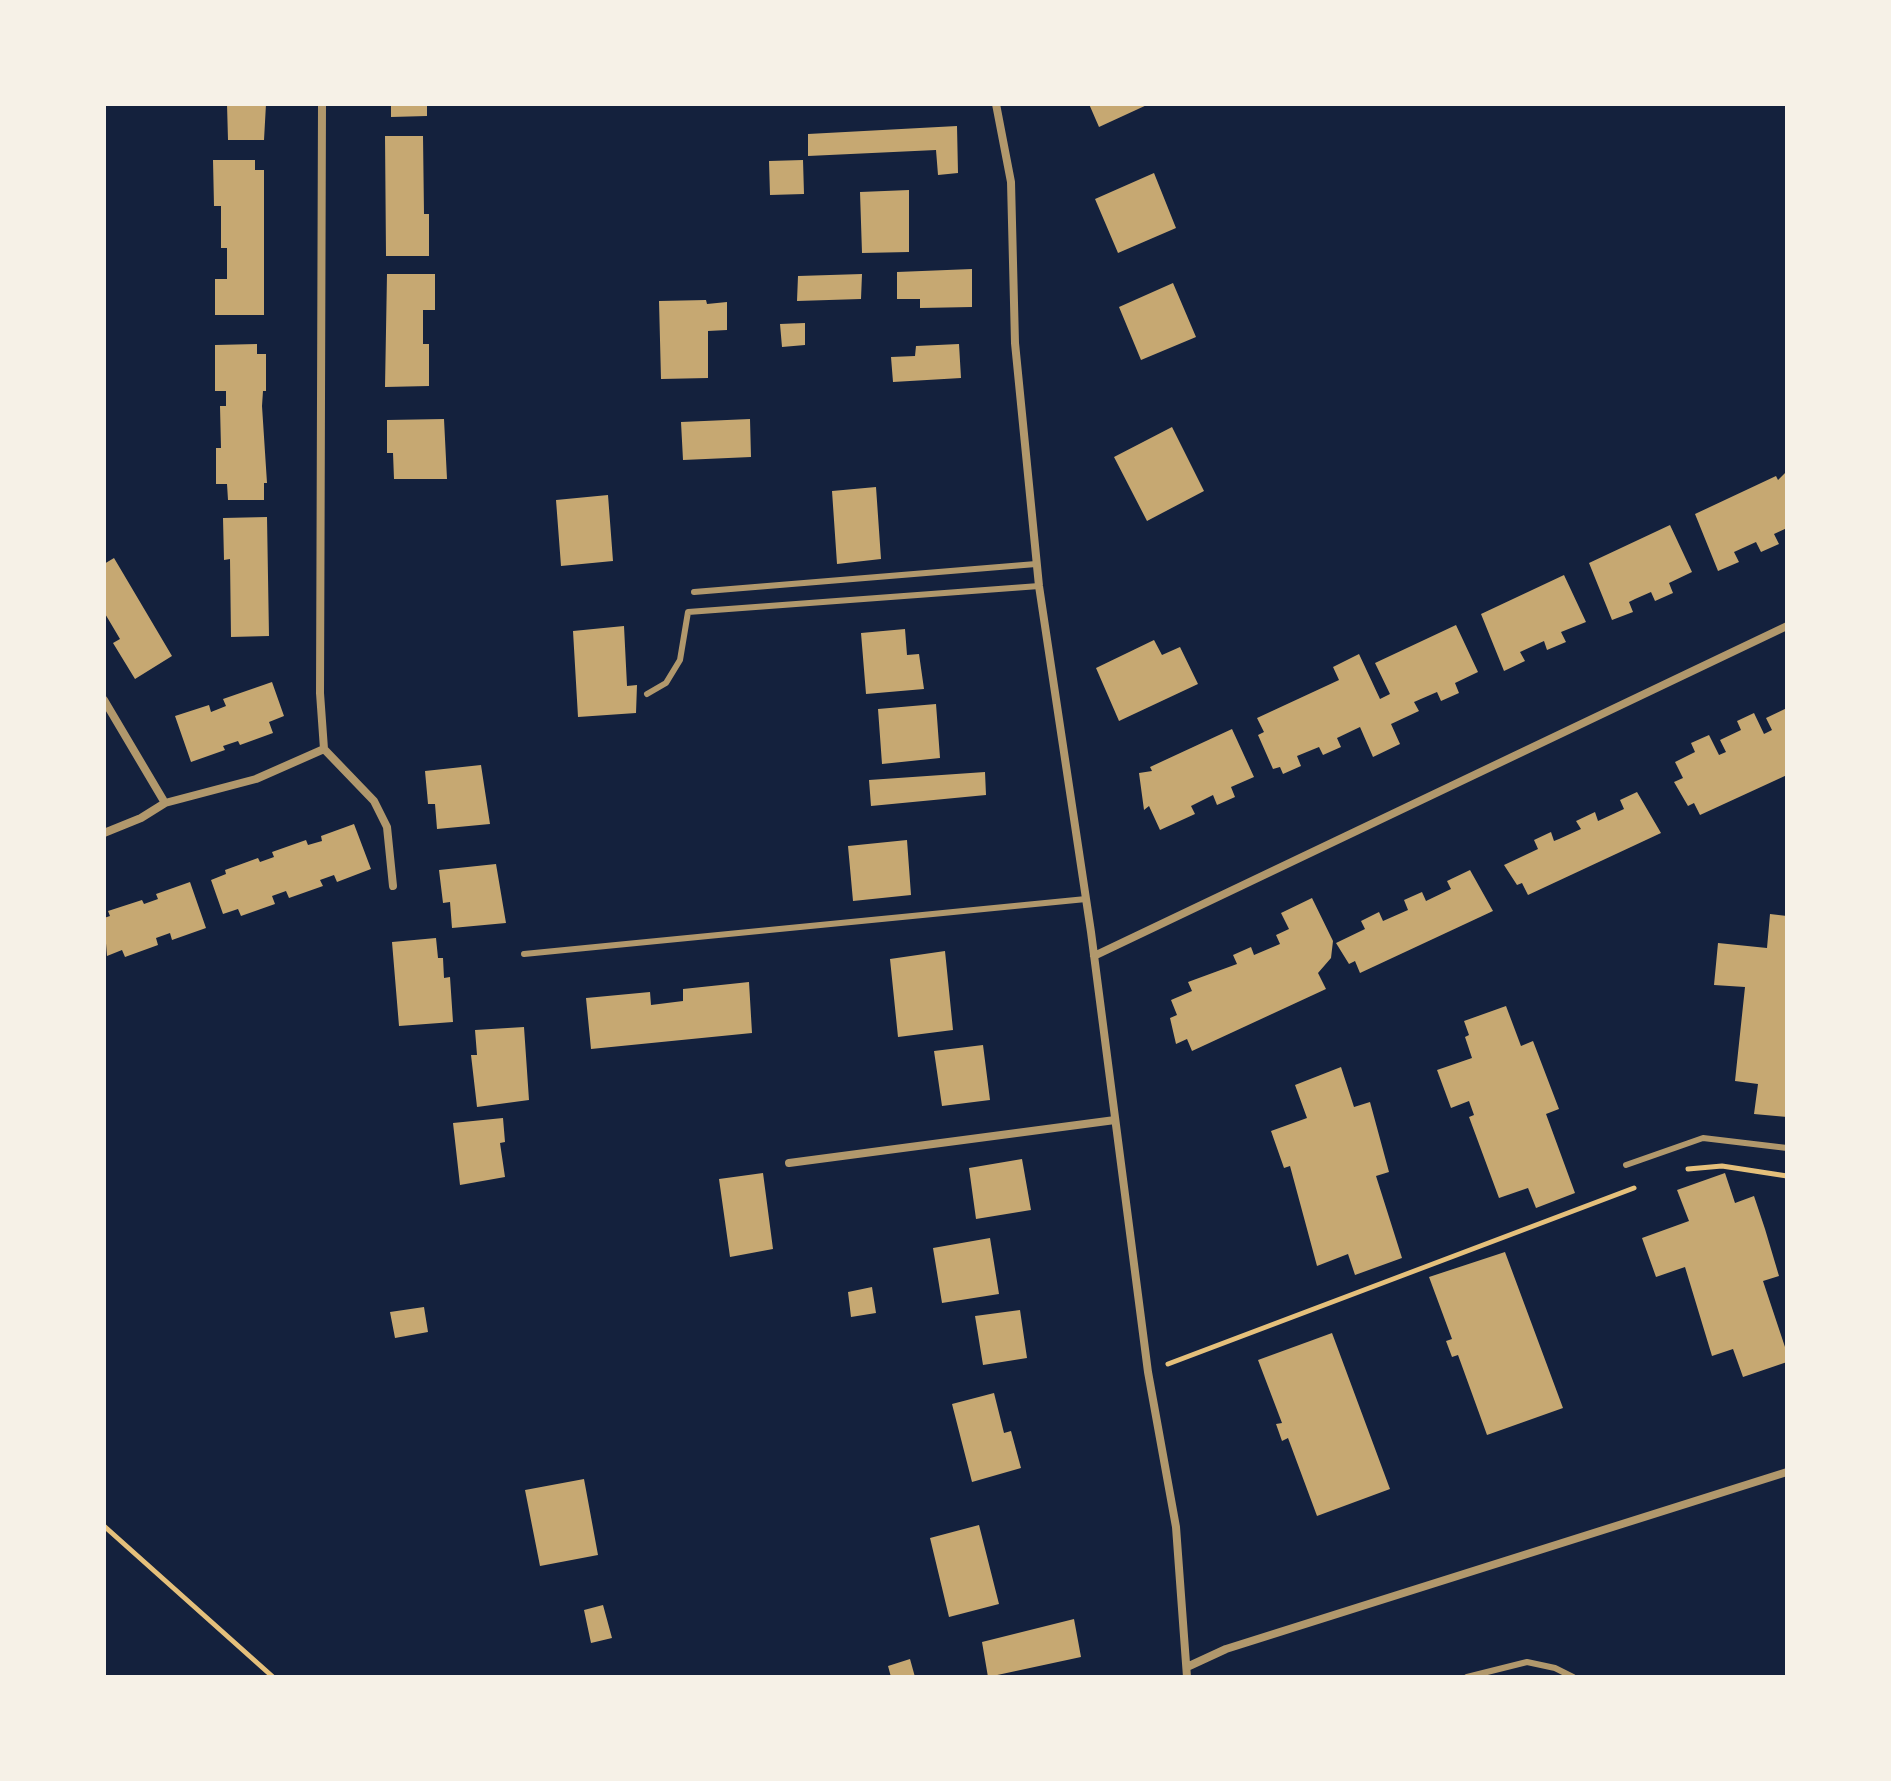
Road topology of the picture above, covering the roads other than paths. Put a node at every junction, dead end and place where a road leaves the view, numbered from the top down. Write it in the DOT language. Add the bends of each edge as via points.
graph roads {
  1 [pos="322,104"];
  2 [pos="996,104"];
  3 [pos="1036,564"];
  4 [pos="1039,586"];
  5 [pos="694,592"];
  6 [pos="1787,626"];
  7 [pos="647,694"];
  8 [pos="104,700"];
  9 [pos="324,749"];
  10 [pos="165,803"];
  11 [pos="104,833"];
  12 [pos="393,886"];
  13 [pos="1086,899"];
  14 [pos="524,954"];
  15 [pos="1094,956"];
  16 [pos="1115,1120"];
  17 [pos="1787,1148"];
  18 [pos="789,1163"];
  19 [pos="1626,1165"];
  20 [pos="1787,1472"];
  21 [pos="1187,1672"];
  22 [pos="1467,1677"];
  23 [pos="1573,1677"];
  1 -- 9 [label="street"];
  2 -- 3 [label="street" via="1011,182 1015,343"];
  3 -- 4 [label="street"];
  3 -- 5 [label="lane"];
  4 -- 7 [label="lane" via="688,612 680,660 666,683"];
  4 -- 13 [label="street"];
  6 -- 15 [label="street"];
  8 -- 10 [label="street"];
  9 -- 10 [label="street" via="256,779"];
  9 -- 12 [label="street" via="374,801 387,827"];
  10 -- 11 [label="street"];
  13 -- 14 [label="lane"];
  13 -- 15 [label="street"];
  15 -- 16 [label="street"];
  16 -- 18 [label="street"];
  16 -- 21 [label="street" via="1148,1372 1176,1527"];
  17 -- 19 [label="lane" via="1703,1138"];
  20 -- 21 [label="street" via="1226,1649"];
  22 -- 23 [label="lane" via="1527,1662"];
}
